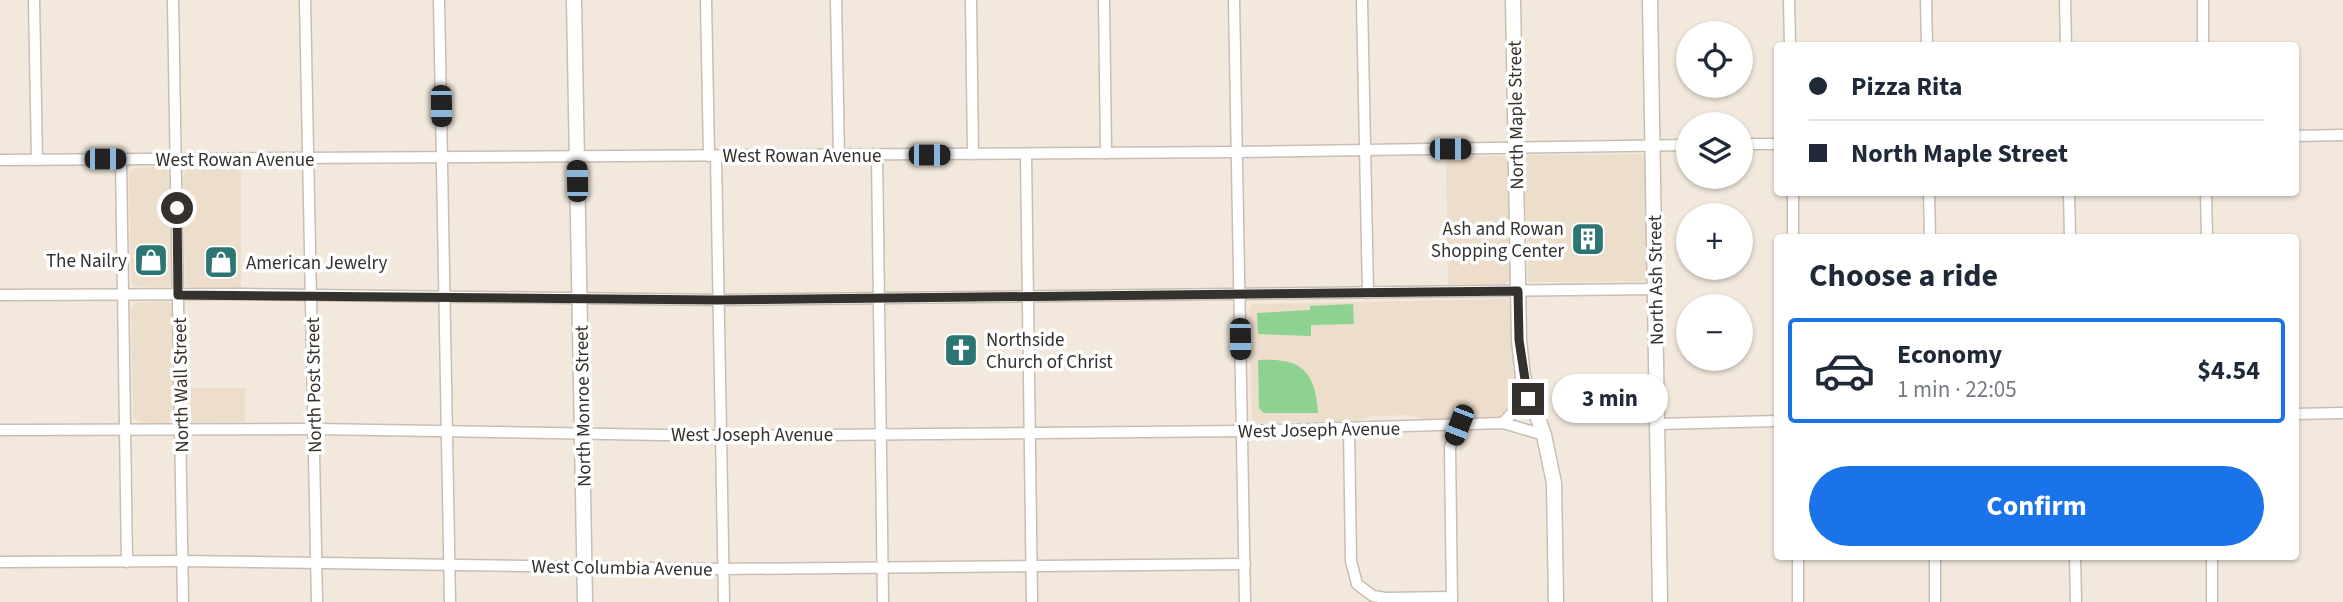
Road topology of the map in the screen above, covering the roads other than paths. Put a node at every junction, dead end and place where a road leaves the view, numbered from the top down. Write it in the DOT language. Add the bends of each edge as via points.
graph roads {
  1 [pos="34,0"];
  2 [pos="173,0"];
  3 [pos="305,0"];
  4 [pos="439,0"];
  5 [pos="574,0"];
  6 [pos="706,0"];
  7 [pos="836,0"];
  8 [pos="971,0"];
  9 [pos="1104,0"];
  10 [pos="1234,0"];
  11 [pos="1362,0"];
  12 [pos="1513,0"];
  13 [pos="1650,0"];
  14 [pos="1789,0"];
  15 [pos="1926,0"];
  16 [pos="2065,0"];
  17 [pos="2203,0"];
  18 [pos="1790,42"];
  19 [pos="1927,42"];
  20 [pos="2066,42"];
  21 [pos="2203,42"];
  22 [pos="2343,135"];
  23 [pos="2299,136"];
  24 [pos="1753,144"];
  25 [pos="1774,144"];
  26 [pos="1653,145"];
  27 [pos="1676,145"];
  28 [pos="1516,148"];
  29 [pos="1364,150"];
  30 [pos="1237,152"];
  31 [pos="1106,153"];
  32 [pos="973,154"];
  33 [pos="1026,154"];
  34 [pos="839,155"];
  35 [pos="877,155"];
  36 [pos="713,156"];
  37 [pos="576,157"];
  38 [pos="442,158"];
  39 [pos="121,159"];
  40 [pos="176,159"];
  41 [pos="309,159"];
  42 [pos="0,160"];
  43 [pos="37,160"];
  44 [pos="1793,196"];
  45 [pos="1929,196"];
  46 [pos="2069,196"];
  47 [pos="2206,196"];
  48 [pos="1793,234"];
  49 [pos="1930,234"];
  50 [pos="2070,234"];
  51 [pos="2207,234"];
  52 [pos="1655,289"];
  53 [pos="1518,291"];
  54 [pos="1368,293"];
  55 [pos="123,294"];
  56 [pos="0,295"];
  57 [pos="178,295"];
  58 [pos="311,295"];
  59 [pos="1240,295"];
  60 [pos="444,296"];
  61 [pos="1028,297"];
  62 [pos="580,298"];
  63 [pos="878,298"];
  64 [pos="716,300"];
  65 [pos="1523,377"];
  66 [pos="2343,413"];
  67 [pos="2299,414"];
  68 [pos="1774,421"];
  69 [pos="1503,423"];
  70 [pos="1657,424"];
  71 [pos="1459,425"];
  72 [pos="180,428"];
  73 [pos="126,429"];
  74 [pos="315,429"];
  75 [pos="1349,429"];
  76 [pos="0,430"];
  77 [pos="448,430"];
  78 [pos="1242,431"];
  79 [pos="582,432"];
  80 [pos="1031,432"];
  81 [pos="881,434"];
  82 [pos="1544,435"];
  83 [pos="720,436"];
  84 [pos="1798,560"];
  85 [pos="1935,560"];
  86 [pos="2075,560"];
  87 [pos="2212,560"];
  88 [pos="182,561"];
  89 [pos="0,562"];
  90 [pos="127,562"];
  91 [pos="316,562"];
  92 [pos="1245,564"];
  93 [pos="449,565"];
  94 [pos="584,566"];
  95 [pos="1032,567"];
  96 [pos="883,568"];
  97 [pos="723,569"];
  98 [pos="1452,600"];
  99 [pos="183,602"];
  100 [pos="317,602"];
  101 [pos="450,602"];
  102 [pos="585,602"];
  103 [pos="724,602"];
  104 [pos="883,602"];
  105 [pos="1032,602"];
  106 [pos="1245,602"];
  107 [pos="1556,602"];
  108 [pos="1660,602"];
  109 [pos="1798,602"];
  110 [pos="1935,602"];
  111 [pos="2076,602"];
  112 [pos="2213,602"];
  1 -- 43 [label="street"];
  2 -- 40 [label="street, North Wall Street"];
  3 -- 41 [label="street, North Post Street"];
  4 -- 38 [label="street"];
  5 -- 37 [label="main road, North Monroe Street"];
  6 -- 36 [label="street"];
  7 -- 34 [label="street"];
  8 -- 32 [label="street"];
  9 -- 31 [label="street"];
  10 -- 30 [label="street"];
  11 -- 29 [label="street"];
  12 -- 28 [label="main road, North Maple Street"];
  13 -- 26 [label="main road, North Ash Street"];
  14 -- 18 [label="street"];
  15 -- 19 [label="street"];
  16 -- 20 [label="street"];
  17 -- 21 [label="street"];
  22 -- 23 [label="street"];
  24 -- 25 [label="street"];
  26 -- 27 [label="street, West Rowan Avenue"];
  26 -- 28 [label="street, West Rowan Avenue"];
  26 -- 52 [label="main road, North Ash Street"];
  28 -- 29 [label="street, West Rowan Avenue"];
  28 -- 53 [label="main road, North Maple Street"];
  29 -- 30 [label="street, West Rowan Avenue"];
  29 -- 54 [label="street"];
  30 -- 31 [label="street, West Rowan Avenue"];
  30 -- 59 [label="street"];
  31 -- 33 [label="street, West Rowan Avenue"];
  32 -- 33 [label="street, West Rowan Avenue"];
  32 -- 35 [label="street, West Rowan Avenue"];
  33 -- 61 [label="street"];
  34 -- 35 [label="street, West Rowan Avenue"];
  34 -- 36 [label="street, West Rowan Avenue"];
  35 -- 63 [label="street"];
  36 -- 37 [label="street, West Rowan Avenue"];
  36 -- 64 [label="street"];
  37 -- 38 [label="street, West Rowan Avenue"];
  37 -- 62 [label="main road, North Monroe Street"];
  38 -- 41 [label="street, West Rowan Avenue"];
  38 -- 60 [label="street"];
  39 -- 40 [label="street, West Rowan Avenue"];
  39 -- 43 [label="street, West Rowan Avenue"];
  39 -- 55 [label="street"];
  40 -- 41 [label="street, West Rowan Avenue"];
  40 -- 57 [label="street, North Wall Street"];
  41 -- 58 [label="street, North Post Street"];
  42 -- 43 [label="street, West Rowan Avenue"];
  44 -- 48 [label="street"];
  45 -- 49 [label="street"];
  46 -- 50 [label="street"];
  47 -- 51 [label="street"];
  52 -- 53 [label="street"];
  52 -- 70 [label="main road, North Ash Street"];
  53 -- 54 [label="street"];
  53 -- 65 [label="main road, North Maple Street"];
  54 -- 59 [label="street"];
  55 -- 56 [label="street"];
  55 -- 57 [label="street"];
  55 -- 73 [label="street"];
  57 -- 58 [label="street"];
  57 -- 72 [label="street, North Wall Street"];
  58 -- 60 [label="street"];
  58 -- 74 [label="street, North Post Street"];
  59 -- 61 [label="street"];
  59 -- 78 [label="street"];
  60 -- 62 [label="street"];
  60 -- 77 [label="street"];
  61 -- 63 [label="street"];
  61 -- 80 [label="street"];
  62 -- 64 [label="street"];
  62 -- 79 [label="main road, North Monroe Street"];
  63 -- 64 [label="street"];
  63 -- 81 [label="street"];
  64 -- 83 [label="street"];
  65 -- 69 [label="street" via="1514,411"];
  65 -- 82 [label="main road, North Maple Street"];
  66 -- 67 [label="street"];
  68 -- 70 [label="street"];
  69 -- 71 [label="street, West Joseph Avenue"];
  69 -- 82 [label="street, West Joseph Avenue"];
  70 -- 108 [label="main road, North Ash Street"];
  71 -- 75 [label="street, West Joseph Avenue"];
  71 -- 98 [label="street" via="1450,447"];
  72 -- 73 [label="street, West Joseph Avenue"];
  72 -- 74 [label="street, West Joseph Avenue"];
  72 -- 88 [label="street, North Wall Street"];
  73 -- 76 [label="street, West Joseph Avenue"];
  73 -- 90 [label="street"];
  74 -- 77 [label="street, West Joseph Avenue"];
  74 -- 91 [label="street, North Post Street"];
  75 -- 78 [label="street, West Joseph Avenue"];
  75 -- 98 [label="street" via="1351,561 1357,584 1373,596"];
  77 -- 79 [label="street, West Joseph Avenue"];
  77 -- 93 [label="street"];
  78 -- 80 [label="street, West Joseph Avenue"];
  78 -- 92 [label="street"];
  79 -- 83 [label="street, West Joseph Avenue"];
  79 -- 94 [label="main road, North Monroe Street"];
  80 -- 81 [label="street, West Joseph Avenue"];
  80 -- 95 [label="street"];
  81 -- 83 [label="street, West Joseph Avenue"];
  81 -- 96 [label="street"];
  82 -- 107 [label="main road, North Maple Street" via="1554,483"];
  83 -- 97 [label="street"];
  84 -- 109 [label="street"];
  85 -- 110 [label="street"];
  86 -- 111 [label="street"];
  87 -- 112 [label="street"];
  88 -- 90 [label="street, West Columbia Avenue"];
  88 -- 91 [label="street, West Columbia Avenue"];
  88 -- 99 [label="street, North Wall Street"];
  89 -- 90 [label="street, West Columbia Avenue"];
  91 -- 93 [label="street, West Columbia Avenue"];
  91 -- 100 [label="street, North Post Street"];
  92 -- 95 [label="street, West Columbia Avenue"];
  92 -- 106 [label="street"];
  93 -- 94 [label="street, West Columbia Avenue"];
  93 -- 101 [label="street"];
  94 -- 97 [label="street, West Columbia Avenue"];
  94 -- 102 [label="main road, North Monroe Street"];
  95 -- 96 [label="street, West Columbia Avenue"];
  95 -- 105 [label="street"];
  96 -- 97 [label="street, West Columbia Avenue"];
  96 -- 104 [label="street"];
  97 -- 103 [label="street"];
}
